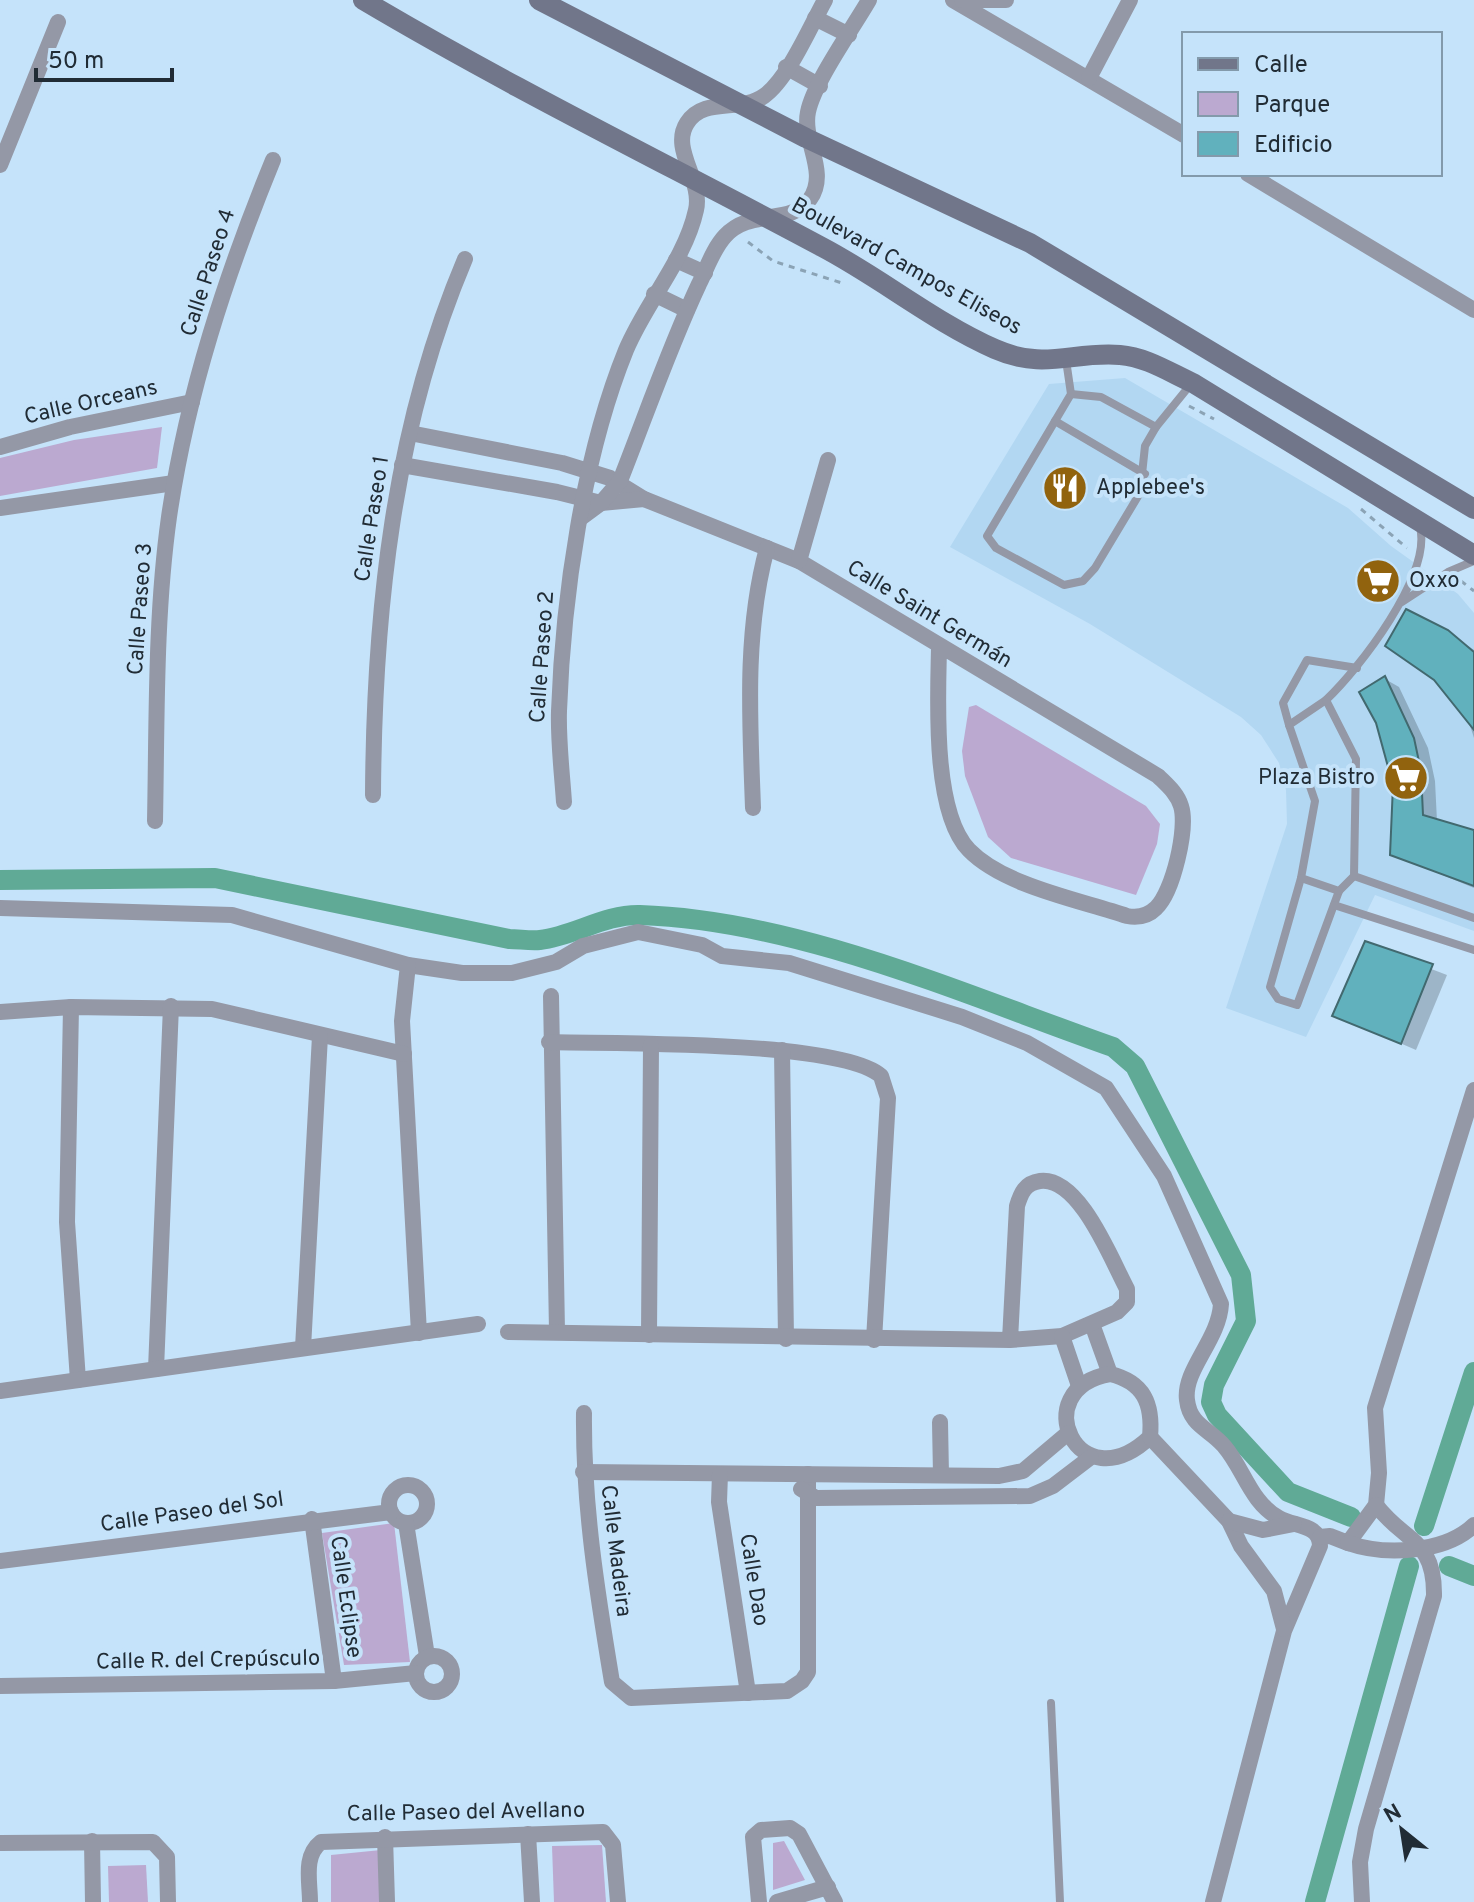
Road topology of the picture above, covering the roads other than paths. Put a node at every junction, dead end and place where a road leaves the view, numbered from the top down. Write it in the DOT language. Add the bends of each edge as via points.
graph roads {
  1 [pos="363,0"];
  2 [pos="539,0"];
  3 [pos="825,0"];
  4 [pos="869,0"];
  5 [pos="953,0"];
  6 [pos="962,0"];
  7 [pos="1006,0"];
  8 [pos="1130,0"];
  9 [pos="815,18"];
  10 [pos="58,22"];
  11 [pos="849,35"];
  12 [pos="786,67"];
  13 [pos="1089,78"];
  14 [pos="820,86"];
  15 [pos="744,107"];
  16 [pos="1182,134"];
  17 [pos="806,138"];
  18 [pos="273,160"];
  19 [pos="0,165"];
  20 [pos="1251,176"];
  21 [pos="696,183"];
  22 [pos="762,215"];
  23 [pos="465,259"];
  24 [pos="676,260"];
  25 [pos="705,273"];
  26 [pos="654,294"];
  27 [pos="687,310"];
  28 [pos="1474,310"];
  29 [pos="1066,360"];
  30 [pos="1193,383"];
  31 [pos="1071,394"];
  32 [pos="192,402"];
  33 [pos="1055,421"];
  34 [pos="1156,427"];
  35 [pos="410,433"];
  36 [pos="0,447"];
  37 [pos="828,460"];
  38 [pos="402,465"];
  39 [pos="590,471"];
  40 [pos="1145,474"];
  41 [pos="620,481"];
  42 [pos="174,483"];
  43 [pos="583,498"];
  44 [pos="644,499"];
  45 [pos="601,503"];
  46 [pos="0,508"];
  47 [pos="1474,509"];
  48 [pos="582,517"];
  49 [pos="1419,520"];
  50 [pos="767,548"];
  51 [pos="1474,555"];
  52 [pos="799,561"];
  53 [pos="1474,561"];
  54 [pos="1401,602"];
  55 [pos="939,648"];
  56 [pos="1357,668"];
  57 [pos="1326,700"];
  58 [pos="1289,725"];
  59 [pos="373,795"];
  60 [pos="564,802"];
  61 [pos="753,808"];
  62 [pos="155,821"];
  63 [pos="1354,876"];
  64 [pos="1301,878"];
  65 [pos="1339,891"];
  66 [pos="1334,905"];
  67 [pos="0,908"];
  68 [pos="1474,918"];
  69 [pos="1474,950"];
  70 [pos="408,965"];
  71 [pos="551,996"];
  72 [pos="171,1006"];
  73 [pos="71,1007"];
  74 [pos="0,1012"];
  75 [pos="320,1036"];
  76 [pos="549,1042"];
  77 [pos="651,1045"];
  78 [pos="782,1050"];
  79 [pos="404,1054"];
  80 [pos="1474,1090"];
  81 [pos="478,1324"];
  82 [pos="1092,1324"];
  83 [pos="557,1331"];
  84 [pos="508,1332"];
  85 [pos="419,1333"];
  86 [pos="649,1335"];
  87 [pos="1062,1336"];
  88 [pos="786,1339"];
  89 [pos="874,1340"];
  90 [pos="1010,1340"];
  91 [pos="303,1348"];
  92 [pos="156,1369"];
  93 [pos="1110,1374"];
  94 [pos="78,1380"];
  95 [pos="1079,1386"];
  96 [pos="0,1391"];
  97 [pos="584,1413"];
  98 [pos="940,1422"];
  99 [pos="1068,1433"];
  100 [pos="1150,1437"];
  101 [pos="1091,1457"];
  102 [pos="583,1472"];
  103 [pos="720,1474"];
  104 [pos="808,1474"];
  105 [pos="785,1475"];
  106 [pos="941,1475"];
  107 [pos="806,1493"];
  108 [pos="1376,1505"];
  109 [pos="391,1512"];
  110 [pos="312,1519"];
  111 [pos="1229,1521"];
  112 [pos="406,1523"];
  113 [pos="1294,1524"];
  114 [pos="1474,1525"];
  115 [pos="1320,1537"];
  116 [pos="1348,1543"];
  117 [pos="1424,1547"];
  118 [pos="0,1561"];
  119 [pos="1284,1631"];
  120 [pos="427,1656"];
  121 [pos="416,1673"];
  122 [pos="334,1681"];
  123 [pos="0,1686"];
  124 [pos="748,1693"];
  125 [pos="1051,1703"];
  126 [pos="528,1834"];
  127 [pos="385,1837"];
  128 [pos="92,1841"];
  129 [pos="0,1843"];
  130 [pos="831,1895"];
  131 [pos="93,1902"];
  132 [pos="168,1902"];
  133 [pos="310,1902"];
  134 [pos="387,1902"];
  135 [pos="532,1902"];
  136 [pos="618,1902"];
  137 [pos="759,1902"];
  138 [pos="777,1902"];
  139 [pos="1060,1902"];
  140 [pos="1213,1902"];
  141 [pos="1362,1902"];
  1 -- 21 [label="main road, Boulevard Campos Eliseos"];
  2 -- 15 [label="main road"];
  3 -- 9 [label="street"];
  4 -- 11 [label="street"];
  5 -- 13 [label="street"];
  6 -- 7 [label="street"];
  8 -- 13 [label="street"];
  9 -- 11 [label="street"];
  9 -- 12 [label="street"];
  10 -- 19 [label="street"];
  11 -- 14 [label="street"];
  12 -- 14 [label="street"];
  12 -- 15 [label="street" via="769,93"];
  13 -- 16 [label="street"];
  14 -- 17 [label="street" via="808,112"];
  15 -- 17 [label="main road"];
  15 -- 21 [label="street" via="705,109 686,125 684,150"];
  17 -- 22 [label="street" via="818,177 811,199 794,213"];
  17 -- 47 [label="main road" via="1030,243"];
  18 -- 32 [label="street, Calle Paseo 4" via="236,251"];
  20 -- 28 [label="street"];
  21 -- 22 [label="main road, Boulevard Campos Eliseos"];
  21 -- 24 [label="street, Calle Paseo 2" via="696,211"];
  22 -- 25 [label="street" via="725,236"];
  22 -- 29 [label="main road, Boulevard Campos Eliseos" via="995,349 1032,360"];
  23 -- 35 [label="street, Calle Paseo 1" via="434,343"];
  24 -- 25 [label="street"];
  24 -- 26 [label="street, Calle Paseo 2"];
  25 -- 27 [label="street"];
  26 -- 27 [label="street"];
  26 -- 39 [label="street, Calle Paseo 2" via="626,351"];
  27 -- 41 [label="street"];
  29 -- 30 [label="main road, Boulevard Campos Eliseos" via="1132,356"];
  29 -- 31 [label="lane"];
  30 -- 34 [label="lane"];
  30 -- 49 [label="main road, Boulevard Campos Eliseos"];
  31 -- 33 [label="lane"];
  31 -- 34 [label="lane" via="1101,397"];
  32 -- 36 [label="street, Calle Orceans"];
  32 -- 42 [label="street, Calle Paseo 3"];
  33 -- 40 [label="lane"];
  33 -- 40 [label="lane" via="989,528 989,542 996,548 1064,585 1083,581 1140,493"];
  34 -- 40 [label="lane" via="1145,446"];
  35 -- 38 [label="street, Calle Paseo 1"];
  35 -- 39 [label="street, Calle Saint Germán"];
  37 -- 52 [label="street"];
  38 -- 43 [label="street, Calle Saint Germán"];
  38 -- 59 [label="street, Calle Paseo 1" via="380,619"];
  39 -- 41 [label="street, Calle Saint Germán"];
  39 -- 43 [label="street, Calle Paseo 2"];
  41 -- 44 [label="street, Calle Saint Germán"];
  41 -- 45 [label="street"];
  42 -- 46 [label="street"];
  42 -- 62 [label="street, Calle Paseo 3" via="161,606"];
  43 -- 45 [label="street, Calle Saint Germán"];
  43 -- 48 [label="street, Calle Paseo 2"];
  44 -- 45 [label="street, Calle Saint Germán"];
  44 -- 50 [label="street, Calle Saint Germán"];
  45 -- 48 [label="street"];
  48 -- 60 [label="street, Calle Paseo 2" via="569,593 559,714"];
  49 -- 51 [label="main road, Boulevard Campos Eliseos"];
  49 -- 54 [label="lane" via="1422,546"];
  50 -- 52 [label="street, Calle Saint Germán"];
  50 -- 61 [label="street" via="755,594 750,663"];
  52 -- 55 [label="street, Calle Saint Germán"];
  53 -- 54 [label="lane"];
  54 -- 56 [label="lane"];
  55 -- 55 [label="street, Calle Saint Germán" via="938,741 951,813 967,848 1007,876 1127,916 1145,916 1161,901 1181,845 1183,817 1176,795 1158,776"];
  56 -- 57 [label="lane"];
  56 -- 58 [label="lane" via="1307,660 1283,703"];
  57 -- 58 [label="lane"];
  57 -- 63 [label="lane" via="1356,759"];
  58 -- 64 [label="lane" via="1315,801"];
  63 -- 65 [label="lane"];
  63 -- 68 [label="lane"];
  64 -- 65 [label="lane"];
  64 -- 66 [label="lane" via="1270,987 1278,999 1297,1005"];
  65 -- 66 [label="lane"];
  66 -- 69 [label="lane"];
  67 -- 70 [label="street" via="232,915"];
  70 -- 79 [label="street"];
  70 -- 113 [label="street" via="512,973 638,932 702,945 722,956 789,963 962,1017 1027,1043 1106,1088 1164,1176 1221,1304 1220,1323 1188,1383 1191,1416 1224,1446 1264,1507"];
  71 -- 76 [label="street"];
  72 -- 73 [label="street"];
  72 -- 75 [label="street" via="212,1009"];
  72 -- 92 [label="street"];
  73 -- 74 [label="street"];
  73 -- 94 [label="street" via="67,1222"];
  75 -- 79 [label="street"];
  75 -- 91 [label="street"];
  76 -- 77 [label="street"];
  76 -- 83 [label="street"];
  77 -- 78 [label="street"];
  77 -- 86 [label="street"];
  78 -- 88 [label="street"];
  78 -- 89 [label="street" via="862,1064 887,1086"];
  79 -- 85 [label="street"];
  80 -- 108 [label="street" via="1375,1408"];
  81 -- 85 [label="street"];
  82 -- 87 [label="street"];
  82 -- 90 [label="street" via="1127,1302 1127,1289 1078,1199 1049,1180 1033,1182 1021,1191 1017,1206"];
  82 -- 93 [label="street"];
  83 -- 84 [label="street"];
  83 -- 86 [label="street"];
  85 -- 91 [label="street"];
  86 -- 88 [label="street"];
  87 -- 90 [label="street"];
  87 -- 95 [label="street"];
  88 -- 89 [label="street"];
  89 -- 90 [label="street"];
  91 -- 92 [label="street"];
  92 -- 94 [label="street"];
  93 -- 95 [label="street"];
  93 -- 100 [label="street" via="1140,1388 1149,1402"];
  94 -- 96 [label="street"];
  95 -- 99 [label="street" via="1067,1408"];
  97 -- 102 [label="street, Calle Madeira"];
  98 -- 106 [label="street"];
  99 -- 101 [label="street"];
  99 -- 106 [label="street" via="1023,1471"];
  100 -- 101 [label="street" via="1124,1458"];
  100 -- 111 [label="street"];
  101 -- 107 [label="street" via="1030,1496 816,1498"];
  102 -- 103 [label="street"];
  102 -- 124 [label="street, Calle Madeira" via="612,1682 631,1698"];
  103 -- 105 [label="street"];
  103 -- 124 [label="street, Calle Dao" via="719,1502"];
  104 -- 105 [label="street"];
  104 -- 106 [label="street"];
  104 -- 107 [label="street"];
  105 -- 107 [label="street"];
  107 -- 124 [label="street" via="808,1672 787,1691"];
  108 -- 116 [label="street"];
  108 -- 117 [label="street"];
  109 -- 110 [label="street, Calle Paseo del Sol"];
  109 -- 112 [label="street"];
  109 -- 112 [label="street" via="389,1500 396,1489 420,1489 427,1499 426,1511 418,1521"];
  110 -- 118 [label="street, Calle Paseo del Sol"];
  110 -- 122 [label="street, Calle Eclipse"];
  111 -- 113 [label="street" via="1263,1530"];
  111 -- 119 [label="street" via="1274,1591"];
  112 -- 120 [label="street"];
  113 -- 115 [label="street"];
  114 -- 117 [label="street" via="1461,1538"];
  115 -- 116 [label="street"];
  115 -- 119 [label="street"];
  116 -- 117 [label="street" via="1369,1550"];
  117 -- 141 [label="street" via="1434,1596 1366,1829 1360,1862"];
  119 -- 140 [label="street"];
  120 -- 121 [label="street"];
  120 -- 121 [label="street" via="447,1661 452,1672 449,1684 428,1691"];
  121 -- 122 [label="street, Calle R. del Crepúsculo"];
  122 -- 123 [label="street, Calle R. del Crepúsculo"];
  125 -- 139 [label="lane"];
  126 -- 127 [label="street, Calle Paseo del Avellano"];
  126 -- 135 [label="street"];
  126 -- 136 [label="street, Calle Paseo del Avellano" via="607,1835 613,1845"];
  127 -- 133 [label="street, Calle Paseo del Avellano" via="333,1839 313,1848"];
  127 -- 134 [label="street"];
  128 -- 129 [label="street"];
  128 -- 131 [label="street"];
  128 -- 132 [label="street" via="153,1842 167,1857"];
  130 -- 137 [label="street" via="794,1830 761,1830 753,1837"];
  130 -- 138 [label="street"];
}
